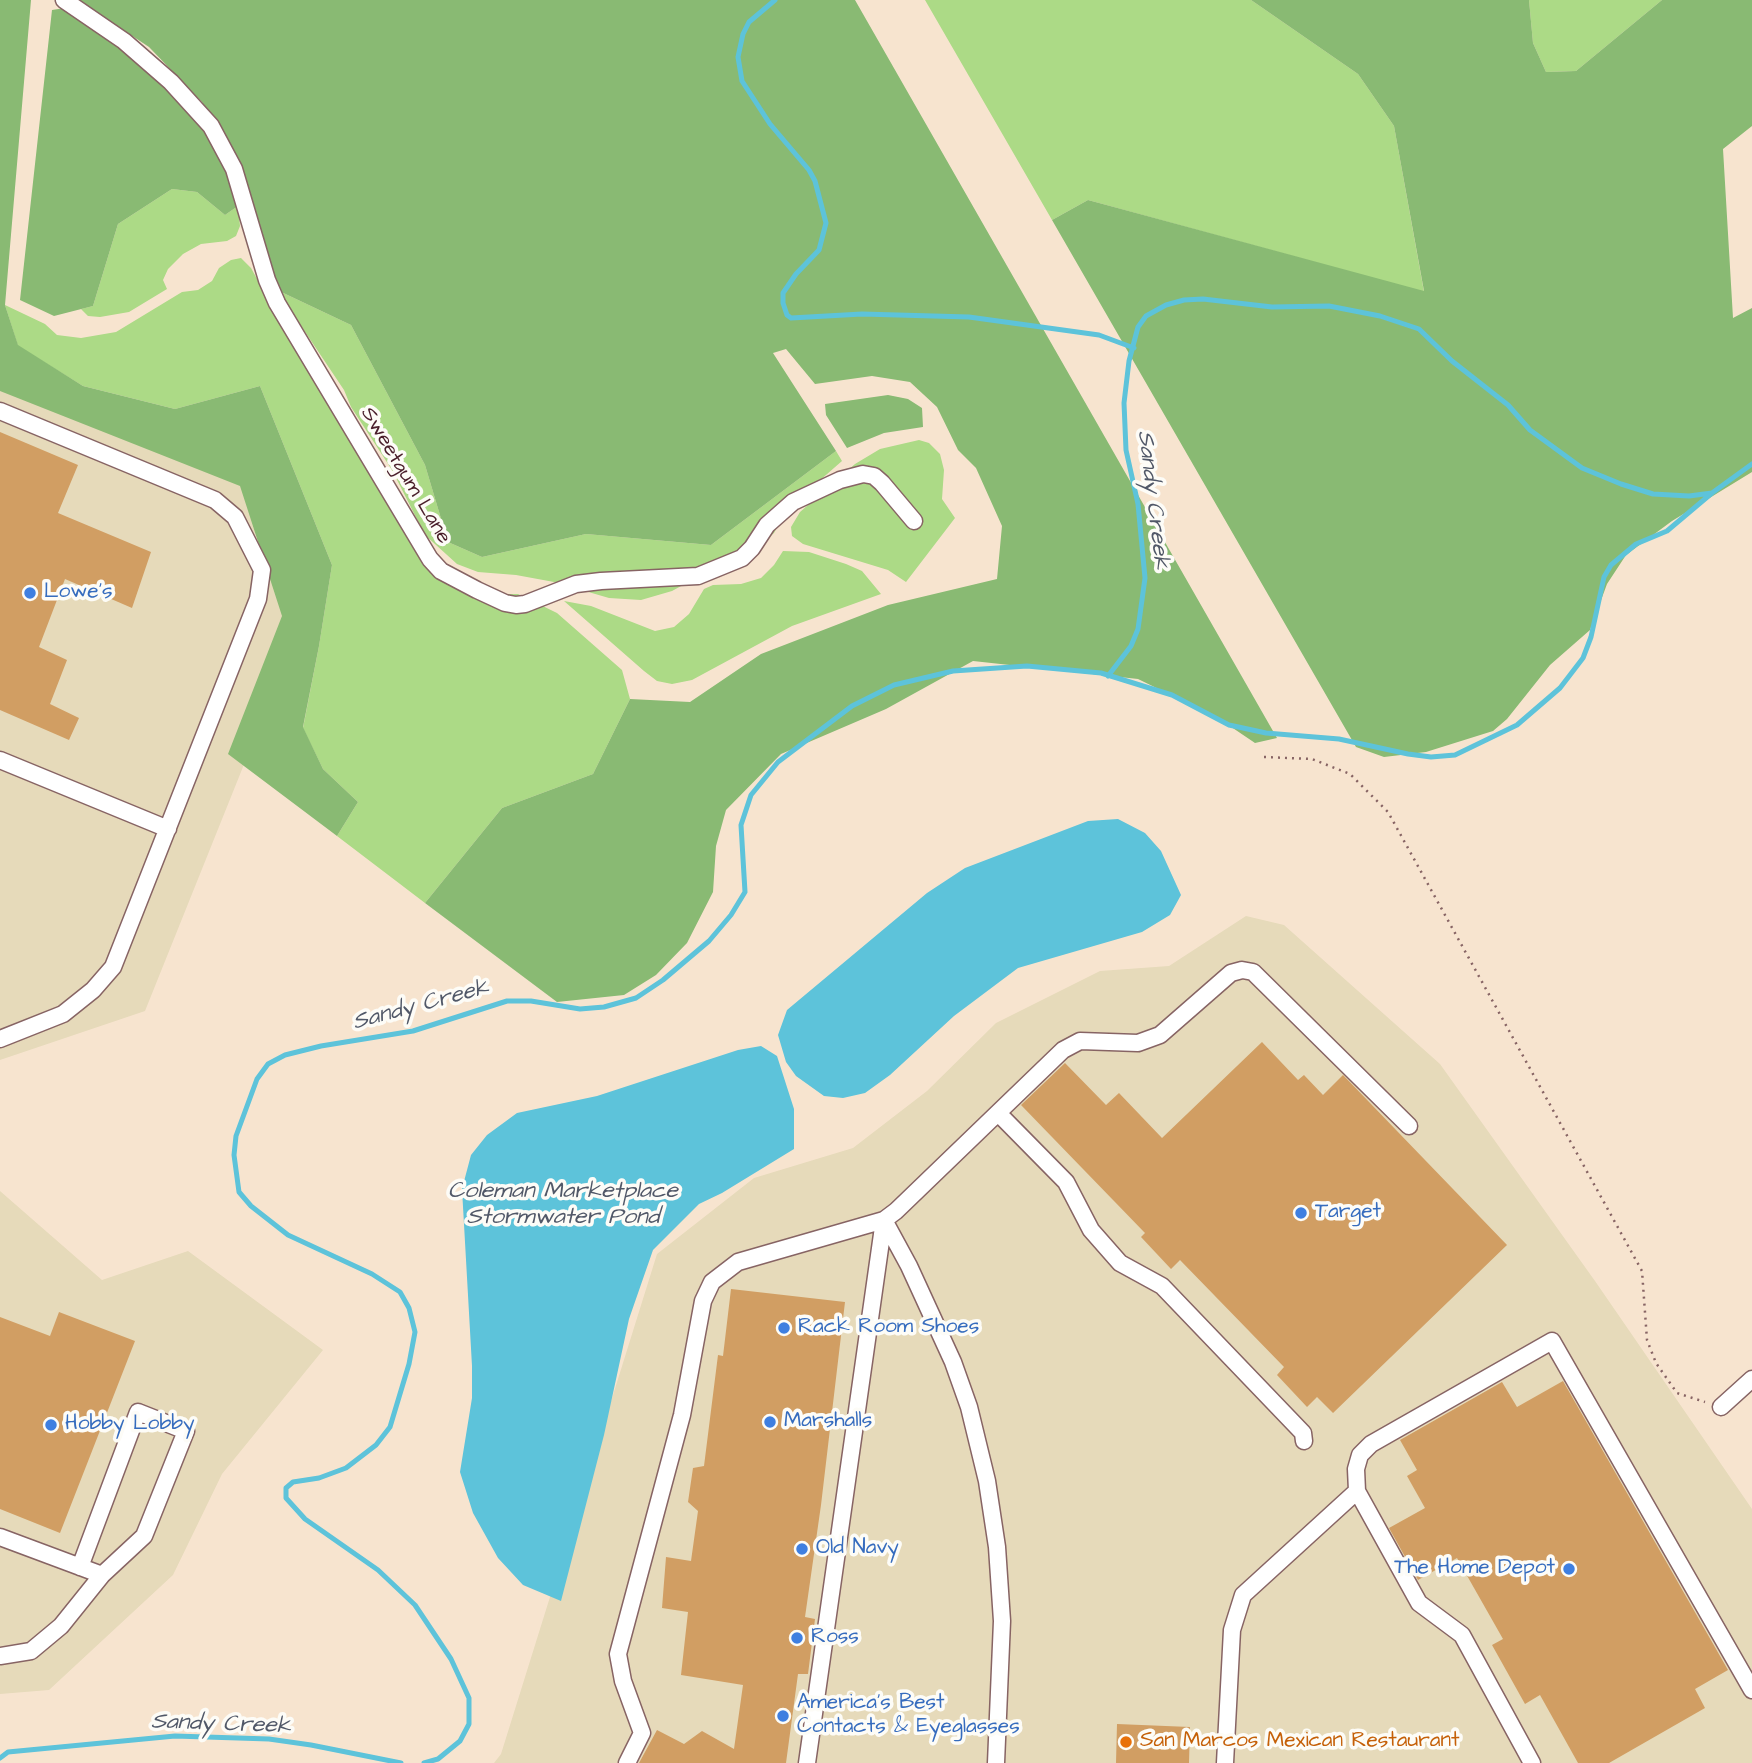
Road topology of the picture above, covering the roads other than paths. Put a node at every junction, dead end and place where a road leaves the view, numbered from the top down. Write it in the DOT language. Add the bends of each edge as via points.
graph roads {
  1 [pos="64,0"];
  2 [pos="0,411"];
  3 [pos="914,522"];
  4 [pos="0,760"];
  5 [pos="168,829"];
  6 [pos="0,1039"];
  7 [pos="998,1113"];
  8 [pos="1409,1126"];
  9 [pos="884,1220"];
  10 [pos="1752,1379"];
  11 [pos="1721,1407"];
  12 [pos="1304,1441"];
  13 [pos="1357,1491"];
  14 [pos="0,1537"];
  15 [pos="80,1567"];
  16 [pos="102,1575"];
  17 [pos="0,1656"];
  18 [pos="1752,1690"];
  19 [pos="627,1763"];
  20 [pos="807,1763"];
  21 [pos="996,1763"];
  22 [pos="1225,1763"];
  23 [pos="1532,1763"];
  1 -- 3 [label="street, Sweetgum Lane" via="124,41 171,82 211,126 234,169 277,303 430,559 441,570 516,606 576,584 698,576 742,558 767,525 793,502 863,474 882,483"];
  2 -- 5 [label="street" via="215,500 235,517 262,570 258,599"];
  4 -- 5 [label="street"];
  5 -- 6 [label="street" via="113,967 63,1014"];
  7 -- 8 [label="street" via="1063,1050 1080,1041 1138,1043 1160,1035 1231,973 1242,970 1253,972"];
  7 -- 9 [label="street"];
  7 -- 12 [label="street" via="1066,1182 1091,1230 1121,1263 1162,1286 1303,1433"];
  9 -- 19 [label="street" via="738,1262 712,1282 703,1301 682,1415 618,1654 642,1733"];
  9 -- 20 [label="street"];
  9 -- 21 [label="street" via="953,1362 987,1481 1002,1621"];
  10 -- 11 [label="street"];
  13 -- 18 [label="street" via="1360,1455 1371,1444 1552,1341"];
  13 -- 22 [label="street" via="1243,1595 1231,1630"];
  13 -- 23 [label="street" via="1419,1603 1462,1635"];
  14 -- 15 [label="street"];
  15 -- 16 [label="street"];
  15 -- 16 [label="street" via="138,1412 186,1431 144,1536"];
  16 -- 17 [label="street" via="61,1626 31,1651"];
}
